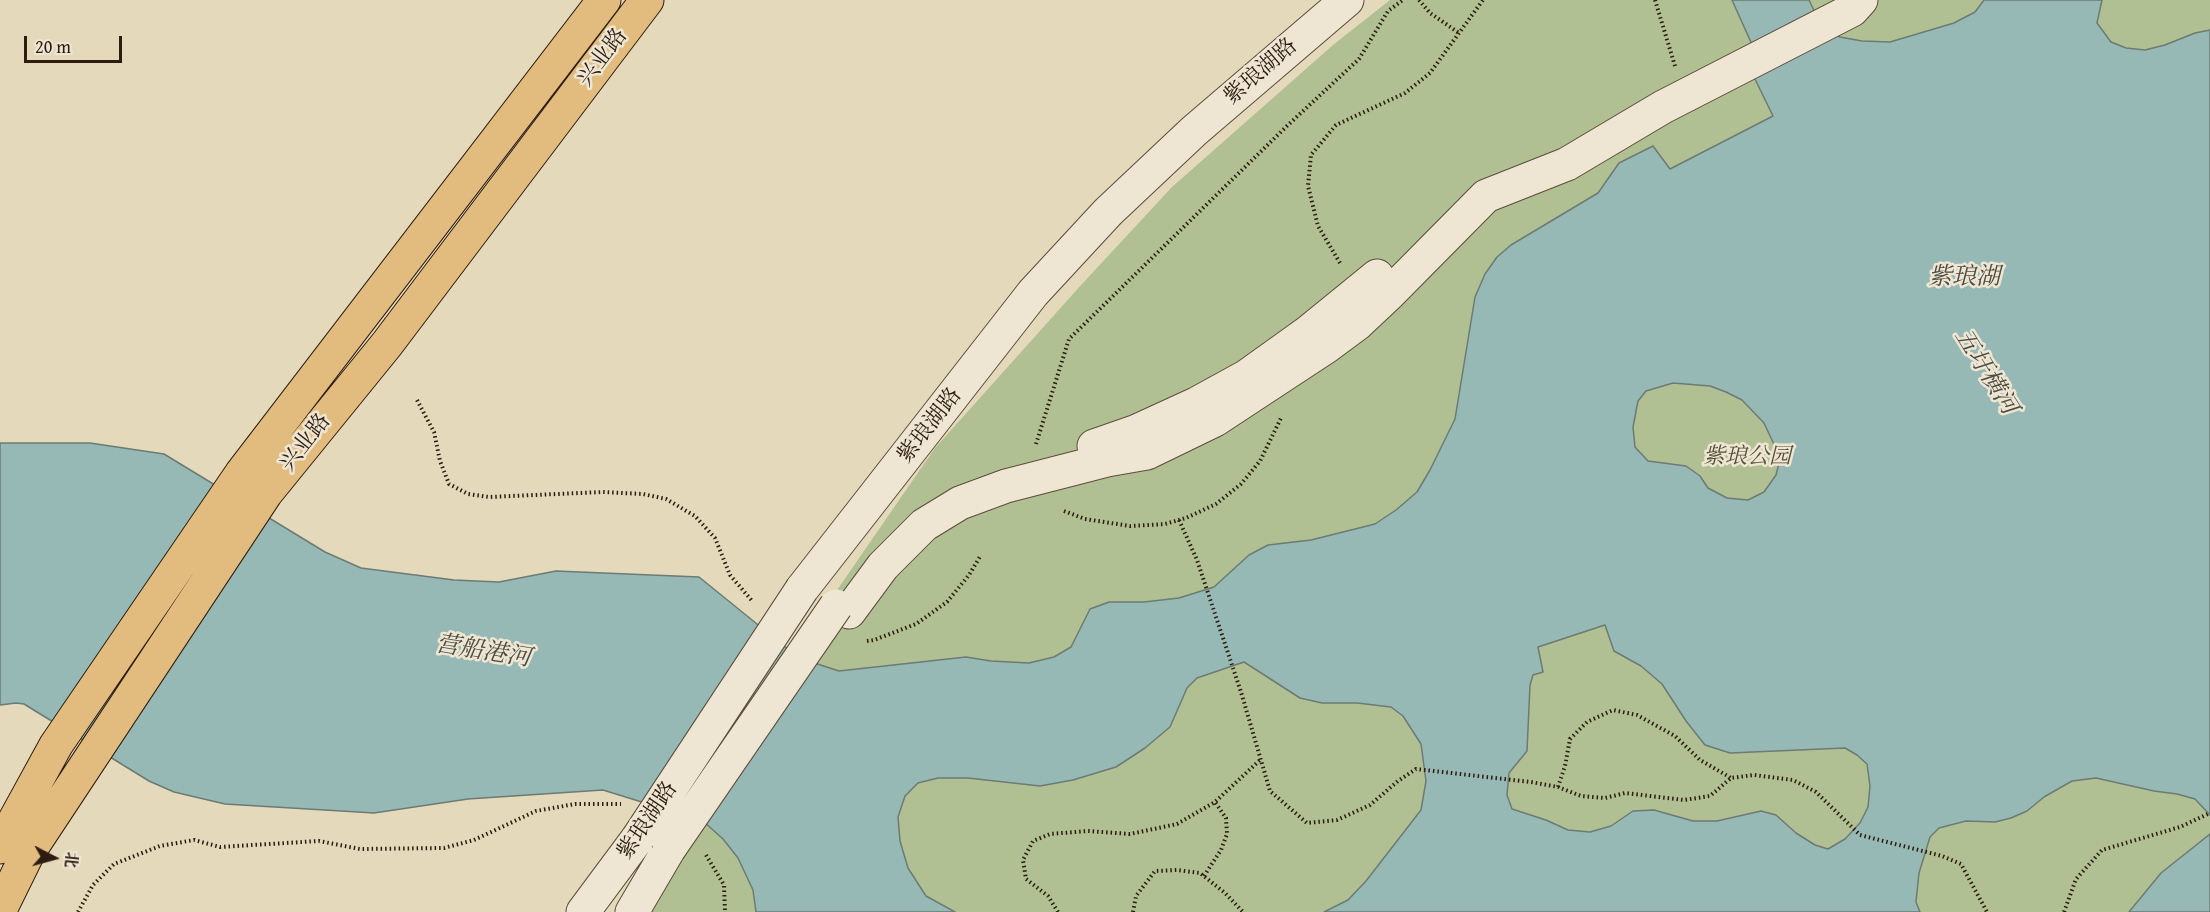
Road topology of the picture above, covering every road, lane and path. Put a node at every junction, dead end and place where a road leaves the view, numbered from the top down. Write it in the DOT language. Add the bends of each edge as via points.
graph roads {
  1 [pos="604,0"];
  2 [pos="647,0"];
  3 [pos="1347,0"];
  4 [pos="1403,0"];
  5 [pos="1419,0"];
  6 [pos="1484,0"];
  7 [pos="1655,0"];
  8 [pos="1853,3"];
  9 [pos="1459,33"];
  10 [pos="1750,55"];
  11 [pos="1680,79"];
  12 [pos="1364,289"];
  13 [pos="1292,370"];
  14 [pos="417,400"];
  15 [pos="1028,464"];
  16 [pos="1064,511"];
  17 [pos="1179,520"];
  18 [pos="981,555"];
  19 [pos="755,603"];
  20 [pos="842,609"];
  21 [pos="864,641"];
  22 [pos="1260,759"];
  23 [pos="1731,778"];
  24 [pos="1558,787"];
  25 [pos="1215,802"];
  26 [pos="622,804"];
  27 [pos="2210,813"];
  28 [pos="0,847"];
  29 [pos="685,850"];
  30 [pos="1204,876"];
  31 [pos="0,910"];
  32 [pos="78,912"];
  33 [pos="583,912"];
  34 [pos="632,912"];
  35 [pos="649,912"];
  36 [pos="725,912"];
  37 [pos="1058,912"];
  38 [pos="1134,912"];
  39 [pos="1243,912"];
  40 [pos="1986,912"];
  41 [pos="2064,912"];
  1 -- 28 [label="main road, 兴业路" via="241,474 56,745"];
  2 -- 31 [label="main road, 兴业路" via="387,345 266,493 28,853"];
  3 -- 33 [label="street, 紫琅湖路, bridge" via="1194,131 1108,212 1040,285 802,589 638,838"];
  4 -- 15 [label="path" via="1388,11 1359,58 1069,339"];
  5 -- 9 [label="path" via="1430,13"];
  6 -- 9 [label="path"];
  7 -- 11 [label="path"];
  8 -- 10 [label="street"];
  9 -- 12 [label="path" via="1430,73 1405,93 1335,125 1311,154 1308,186 1318,226 1341,264"];
  10 -- 11 [label="street"];
  10 -- 13 [label="street" via="1567,164 1486,196 1356,324"];
  11 -- 12 [label="street" via="1557,148 1481,177"];
  12 -- 15 [label="street" via="1247,376 1196,404 1087,449"];
  13 -- 17 [label="path" via="1289,399 1260,461 1241,484 1216,504"];
  13 -- 20 [label="street" via="1215,420 1147,453 1006,486 960,503 924,525"];
  14 -- 19 [label="path" via="434,432 449,484 468,494 489,497 603,492 666,499 695,516 715,538 730,575"];
  15 -- 20 [label="street" via="934,501 909,520 873,557"];
  16 -- 17 [label="path" via="1085,519 1130,526"];
  17 -- 22 [label="path" via="1197,561"];
  18 -- 21 [label="path" via="948,602 916,624"];
  20 -- 29 [label="street, bridge"];
  22 -- 24 [label="path" via="1270,791 1307,822 1337,820 1370,805 1416,769"];
  22 -- 25 [label="path"];
  23 -- 24 [label="path" via="1710,796 1684,800 1625,793 1605,798 1581,796"];
  23 -- 24 [label="path" via="1700,760 1675,736 1637,715 1613,710 1587,722 1570,739"];
  23 -- 40 [label="path" via="1754,775 1793,780 1816,792 1860,835 1961,864"];
  25 -- 30 [label="path" via="1226,818 1227,834"];
  25 -- 37 [label="path" via="1177,824 1130,834 1050,834 1033,842 1023,860 1026,879 1048,896"];
  26 -- 32 [label="path" via="575,804 536,811 474,840 444,848 360,849 319,841 220,847 194,840 160,846 114,864 93,885"];
  27 -- 41 [label="path" via="2180,827 2102,850 2076,879"];
  29 -- 34 [label="street"];
  29 -- 35 [label="street"];
  29 -- 36 [label="path" via="724,885"];
  30 -- 38 [label="path" via="1155,870 1136,896"];
  30 -- 39 [label="path"];
}
